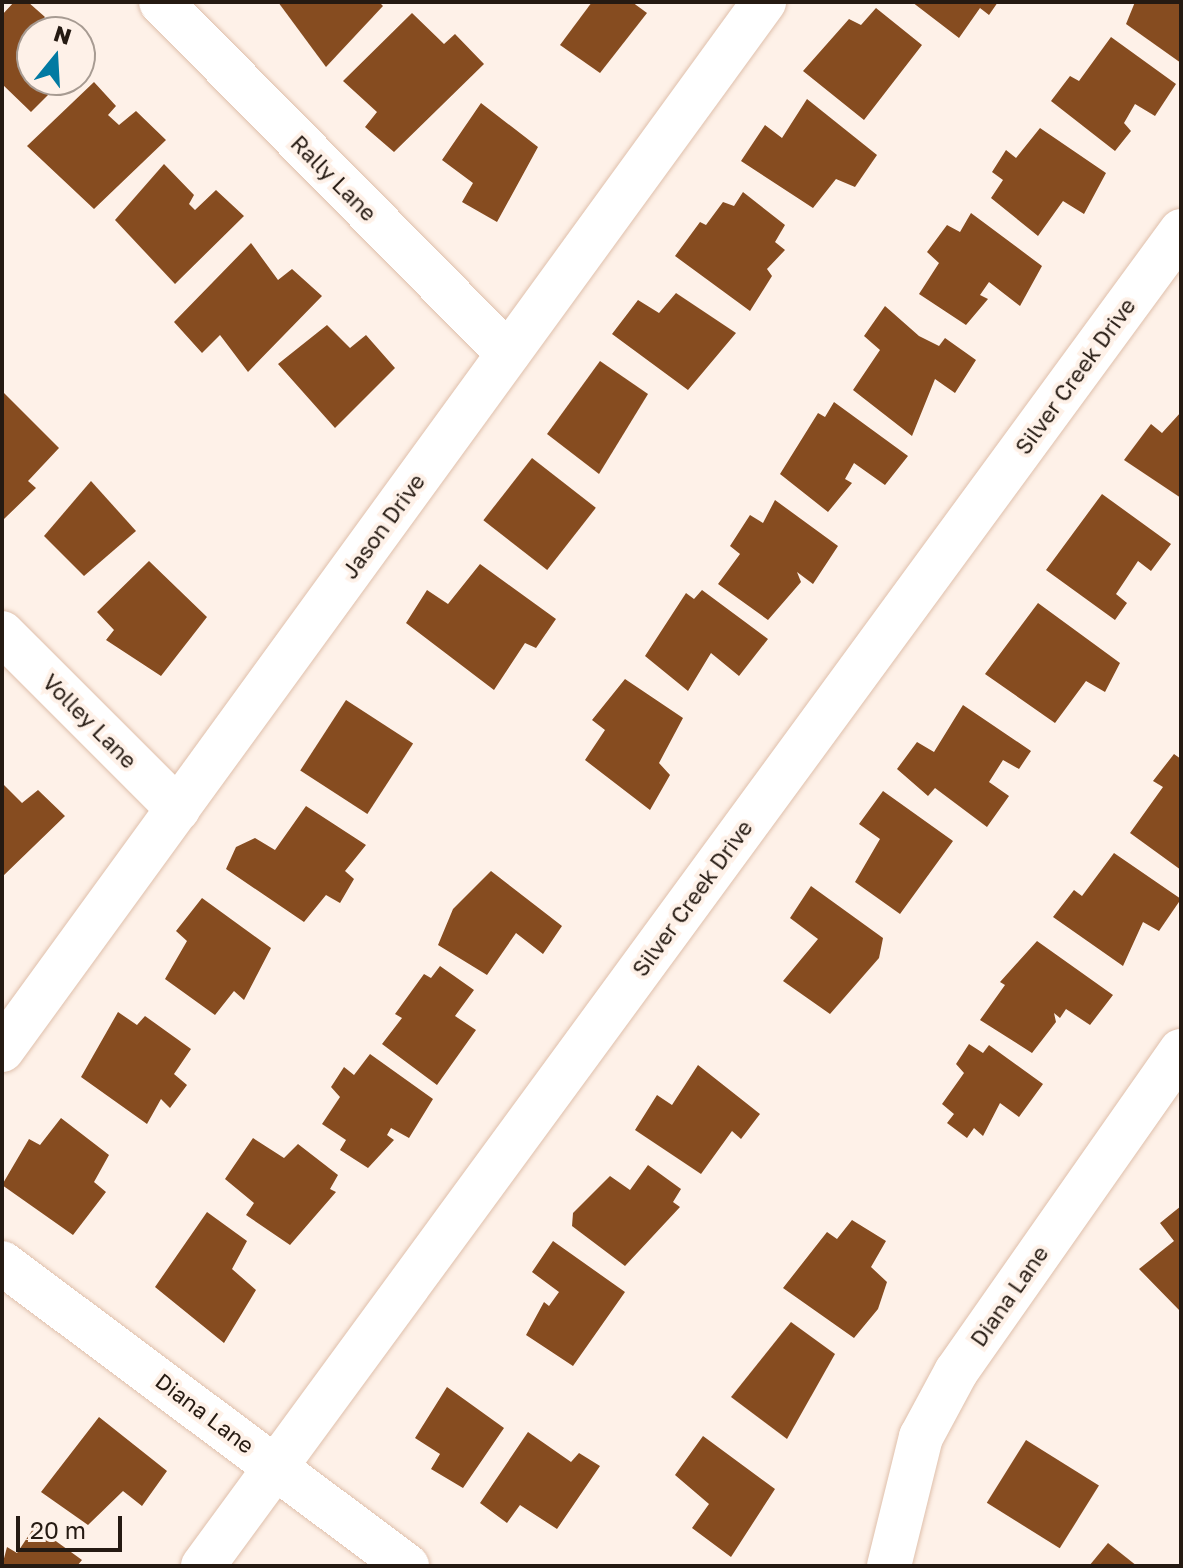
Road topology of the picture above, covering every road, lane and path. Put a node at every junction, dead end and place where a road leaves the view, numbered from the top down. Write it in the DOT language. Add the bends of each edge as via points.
graph roads {
  1 [pos="764,2"];
  2 [pos="172,6"];
  3 [pos="1181,231"];
  4 [pos="508,354"];
  5 [pos="2,633"];
  6 [pos="178,809"];
  7 [pos="2,1050"];
  8 [pos="1181,1051"];
  9 [pos="2,1263"];
  10 [pos="276,1465"];
  11 [pos="203,1566"];
  12 [pos="407,1566"];
  13 [pos="889,1566"];
  1 -- 4 [label="street, Jason Drive"];
  2 -- 4 [label="street, Rally Lane"];
  3 -- 10 [label="street, Silver Creek Drive"];
  4 -- 6 [label="street, Jason Drive"];
  5 -- 6 [label="street, Volley Lane"];
  6 -- 7 [label="street, Jason Drive"];
  8 -- 13 [label="street, Diana Lane" via="956,1372 921,1437"];
  9 -- 10 [label="street, Diana Lane"];
  10 -- 11 [label="street, Silver Creek Drive"];
  10 -- 12 [label="street, Diana Lane"];
}
